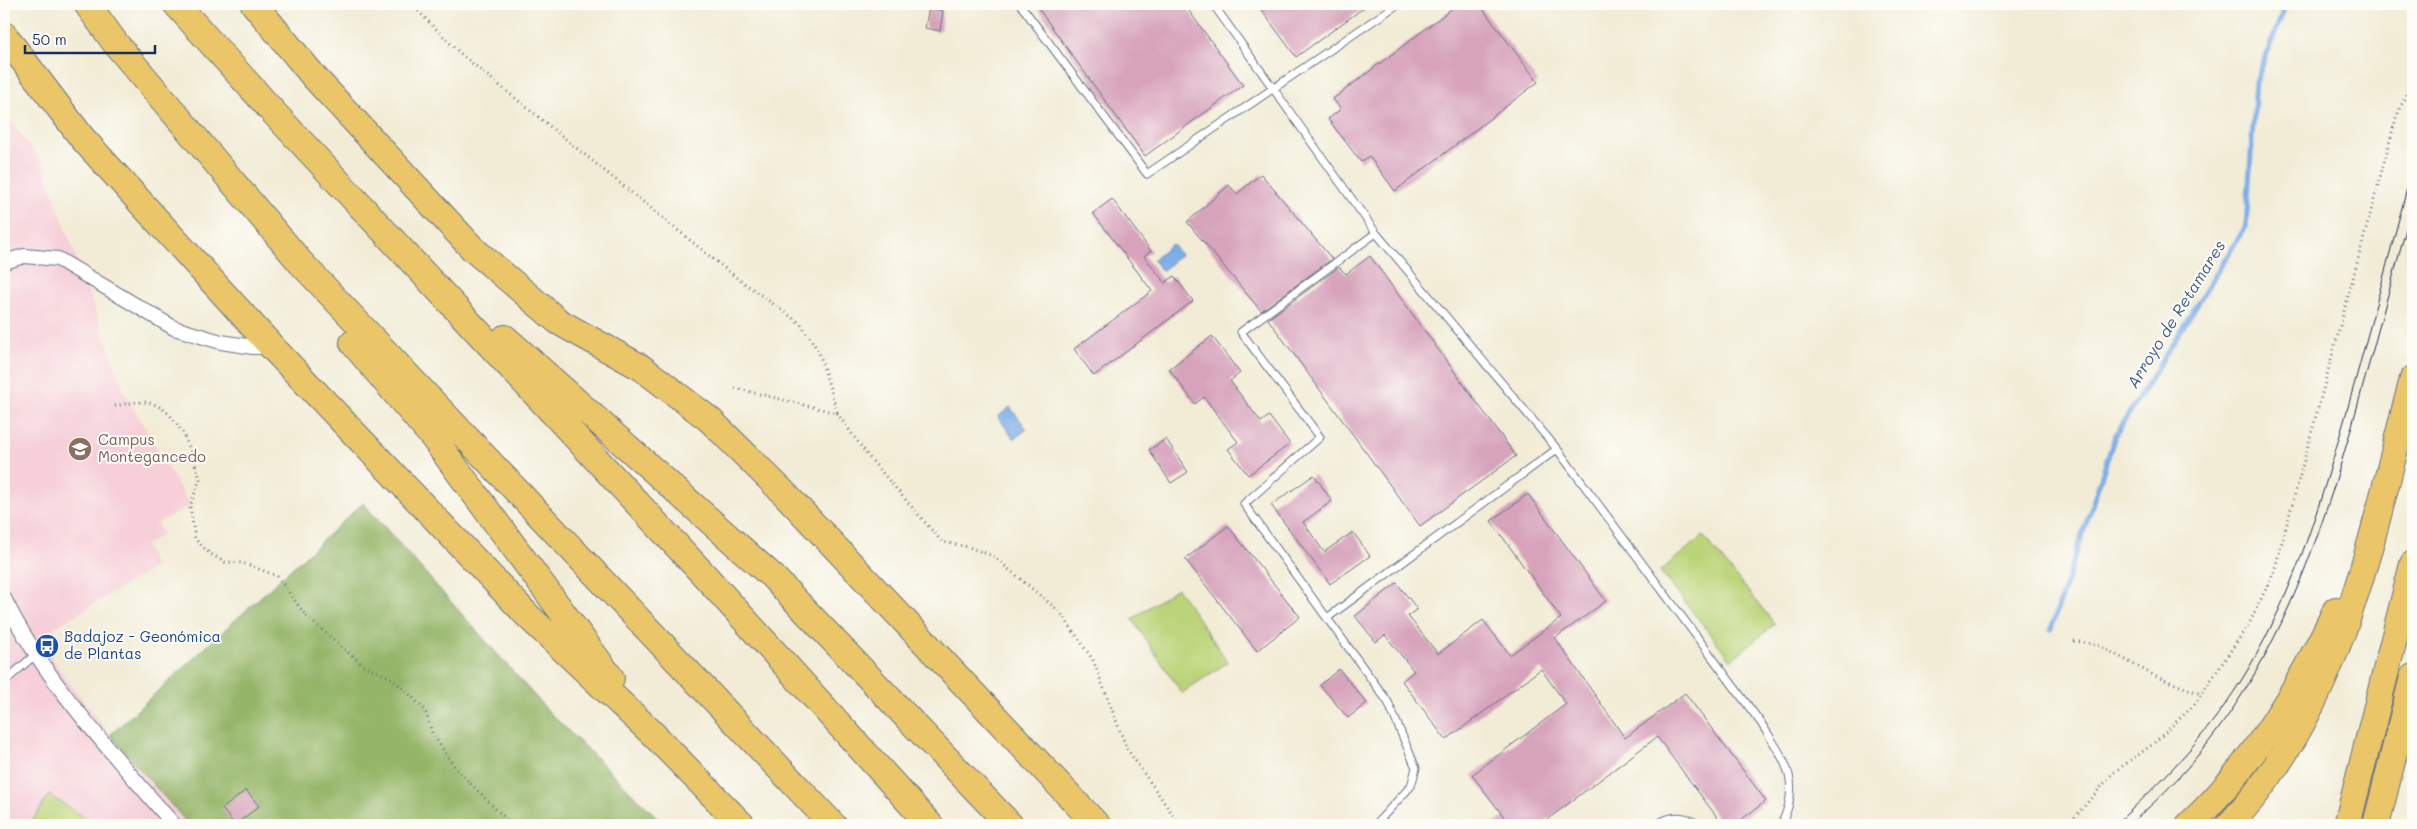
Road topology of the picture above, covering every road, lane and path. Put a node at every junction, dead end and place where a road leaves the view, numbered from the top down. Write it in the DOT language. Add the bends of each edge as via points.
graph roads {
  1 [pos="87,4"];
  2 [pos="176,4"];
  3 [pos="254,4"];
  4 [pos="411,4"];
  5 [pos="1020,4"];
  6 [pos="1213,4"];
  7 [pos="1398,4"];
  8 [pos="4,35"];
  9 [pos="2413,78"];
  10 [pos="1273,88"];
  11 [pos="367,213"];
  12 [pos="1376,233"];
  13 [pos="4,262"];
  14 [pos="301,263"];
  15 [pos="272,347"];
  16 [pos="2413,379"];
  17 [pos="735,388"];
  18 [pos="115,406"];
  19 [pos="837,413"];
  20 [pos="1557,449"];
  21 [pos="2372,533"];
  22 [pos="2413,564"];
  23 [pos="4,598"];
  24 [pos="1327,618"];
  25 [pos="2074,640"];
  26 [pos="36,654"];
  27 [pos="2413,677"];
  28 [pos="4,682"];
  29 [pos="2202,694"];
  30 [pos="653,734"];
  31 [pos="4,822"];
  32 [pos="21,825"];
  33 [pos="174,825"];
  34 [pos="509,825"];
  35 [pos="742,825"];
  36 [pos="833,825"];
  37 [pos="930,825"];
  38 [pos="1010,825"];
  39 [pos="1097,825"];
  40 [pos="1180,825"];
  41 [pos="1375,825"];
  42 [pos="1656,825"];
  43 [pos="1698,825"];
  44 [pos="1781,825"];
  45 [pos="2068,825"];
  46 [pos="2188,825"];
  47 [pos="2229,825"];
  48 [pos="2347,825"];
  49 [pos="2376,825"];
  1 -- 14 [label="highway" via="116,44"];
  2 -- 11 [label="highway"];
  3 -- 39 [label="highway" via="315,78 473,249 559,322 642,368 710,420 784,492"];
  4 -- 19 [label="path" via="462,55 733,275 801,324 819,352"];
  5 -- 10 [label="lane" via="1147,174"];
  6 -- 10 [label="lane"];
  7 -- 10 [label="lane"];
  8 -- 15 [label="highway" via="83,139"];
  9 -- 29 [label="path" via="2396,118 2274,572 2249,624"];
  10 -- 12 [label="lane"];
  11 -- 37 [label="highway" via="706,577"];
  11 -- 38 [label="highway" via="773,577"];
  12 -- 20 [label="lane"];
  12 -- 24 [label="lane" via="1240,332 1320,438 1244,504"];
  13 -- 15 [label="street" via="24,256 58,259 174,328 220,342"];
  14 -- 30 [label="highway" via="335,320 432,436"];
  14 -- 36 [label="highway"];
  15 -- 30 [label="highway" via="528,616"];
  16 -- 21 [label="highway"];
  17 -- 19 [label="path"];
  18 -- 34 [label="path" via="151,403 166,411 191,451 200,479 190,506 195,539 209,554 225,562 243,563 277,576 306,616 364,666 391,678 409,694 425,710 432,733 448,758"];
  19 -- 40 [label="path" via="868,456 942,542 993,556 1060,612 1093,660 1127,749"];
  20 -- 24 [label="lane"];
  20 -- 44 [label="lane" via="1762,723 1787,765 1792,786 1790,804"];
  21 -- 46 [label="highway" via="2325,633 2284,707 2240,767"];
  21 -- 47 [label="highway" via="2347,623 2324,681 2298,733 2269,777"];
  22 -- 48 [label="highway"];
  23 -- 26 [label="street"];
  24 -- 41 [label="lane" via="1388,702 1416,768 1411,786"];
  25 -- 29 [label="path" via="2098,645 2158,677"];
  26 -- 28 [label="lane"];
  26 -- 33 [label="street" via="76,711"];
  27 -- 49 [label="highway"];
  29 -- 45 [label="path" via="2153,744 2113,773"];
  30 -- 35 [label="highway"];
  31 -- 32 [label="path" via="17,819"];
  42 -- 43 [label="lane" via="1677,817 1689,817"];
}
